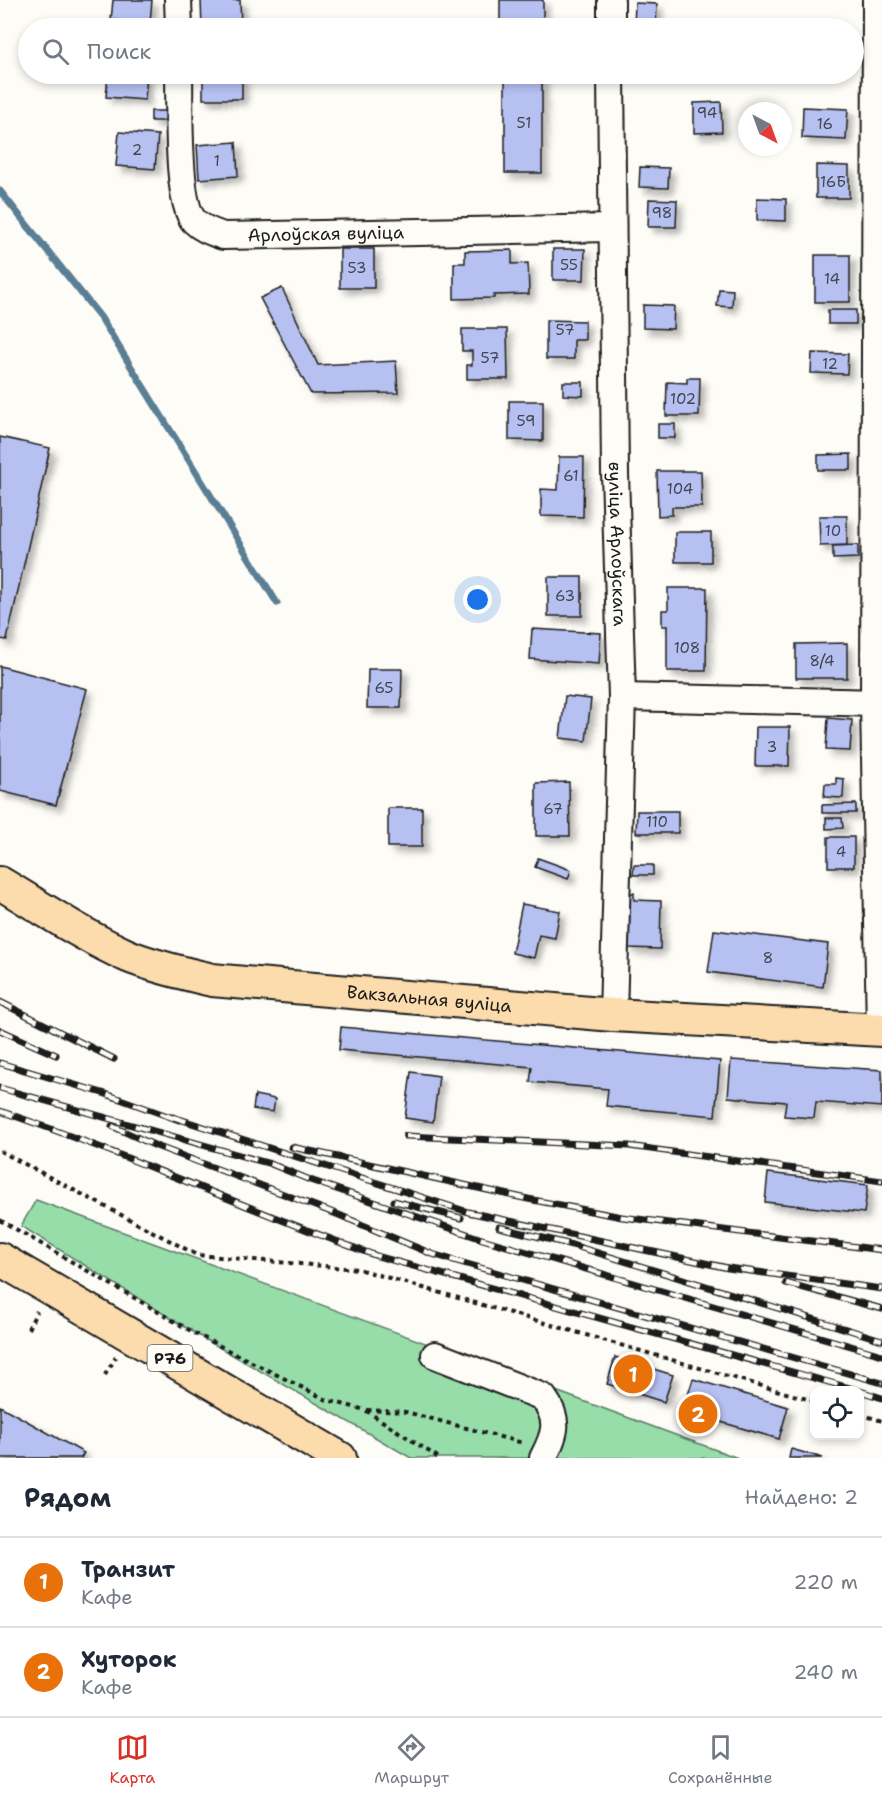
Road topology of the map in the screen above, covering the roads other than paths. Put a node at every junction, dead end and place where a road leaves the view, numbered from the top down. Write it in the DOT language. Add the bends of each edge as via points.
graph roads {
  1 [pos="178,0"];
  2 [pos="611,0"];
  3 [pos="876,0"];
  4 [pos="178,18"];
  5 [pos="611,18"];
  6 [pos="179,84"];
  7 [pos="611,84"];
  8 [pos="611,228"];
  9 [pos="622,697"];
  10 [pos="878,703"];
  11 [pos="0,883"];
  12 [pos="613,1015"];
  13 [pos="881,1030"];
  14 [pos="0,1259"];
  15 [pos="435,1355"];
  16 [pos="545,1454"];
  17 [pos="340,1458"];
  1 -- 4 [label="street"];
  2 -- 5 [label="street"];
  3 -- 10 [label="street"];
  6 -- 8 [label="street, Арлоўская вуліца" via="182,187 192,219 223,236"];
  7 -- 8 [label="street, вуліца Арлоўскага"];
  8 -- 9 [label="street, вуліца Арлоўскага"];
  9 -- 10 [label="street"];
  9 -- 12 [label="street, вуліца Арлоўскага"];
  10 -- 13 [label="street"];
  11 -- 12 [label="main road, Вакзальная вуліца" via="128,956 212,980"];
  12 -- 13 [label="main road, Вакзальная вуліца"];
  14 -- 17 [label="main road, Р76"];
  15 -- 16 [label="street" via="543,1396 554,1411 555,1430"];
}
